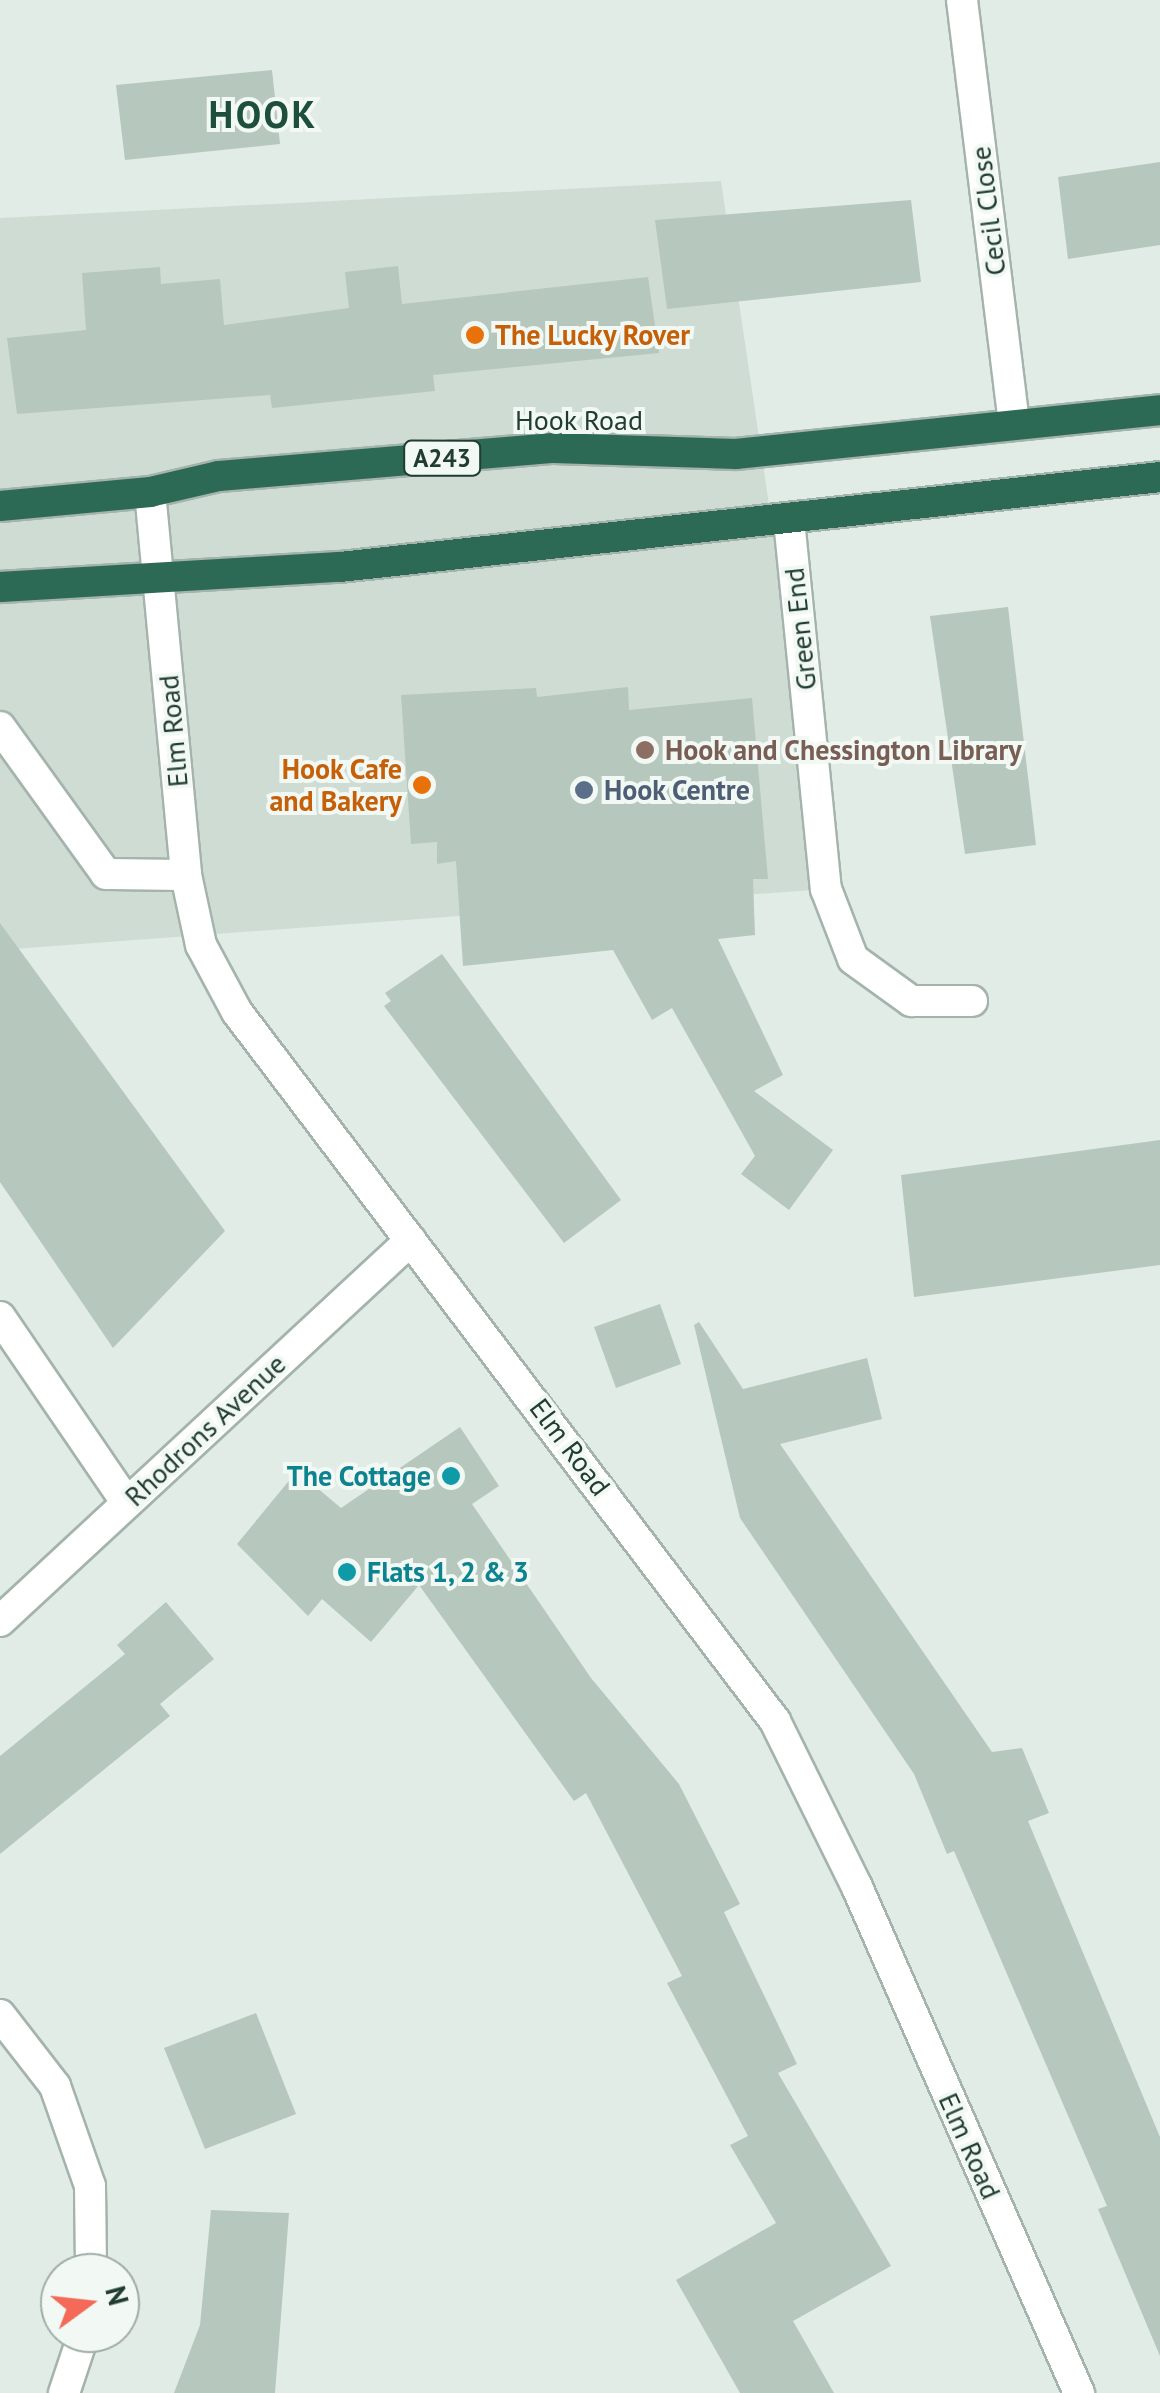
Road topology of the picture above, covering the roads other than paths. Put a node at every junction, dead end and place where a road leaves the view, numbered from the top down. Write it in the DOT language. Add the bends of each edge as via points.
graph roads {
  1 [pos="962,0"];
  2 [pos="1160,410"];
  3 [pos="1014,422"];
  4 [pos="1160,476"];
  5 [pos="150,492"];
  6 [pos="0,506"];
  7 [pos="789,520"];
  8 [pos="159,581"];
  9 [pos="0,587"];
  10 [pos="0,728"];
  11 [pos="186,875"];
  12 [pos="972,1001"];
  13 [pos="411,1240"];
  14 [pos="0,1317"];
  15 [pos="127,1503"];
  16 [pos="0,1622"];
  17 [pos="0,2016"];
  18 [pos="91,2253"];
  19 [pos="77,2353"];
  20 [pos="64,2393"];
  21 [pos="1079,2393"];
  1 -- 3 [label="street, Cecil Close"];
  2 -- 3 [label="highway, Hook Road / A243"];
  3 -- 5 [label="highway, Hook Road / A243" via="736,454 554,448 219,476"];
  4 -- 7 [label="highway"];
  5 -- 6 [label="highway, Hook Road / A243"];
  5 -- 8 [label="street, Elm Road"];
  7 -- 8 [label="highway"];
  7 -- 12 [label="street, Green End" via="826,889 853,959 911,1002"];
  8 -- 9 [label="highway"];
  8 -- 11 [label="street, Elm Road"];
  10 -- 11 [label="street" via="106,874"];
  11 -- 13 [label="street, Elm Road" via="201,946 237,1012"];
  13 -- 15 [label="street, Rhodrons Avenue"];
  13 -- 21 [label="street, Elm Road" via="775,1721 857,1887"];
  14 -- 15 [label="street"];
  15 -- 16 [label="street, Rhodrons Avenue"];
  17 -- 18 [label="street" via="55,2086 90,2186"];
  19 -- 20 [label="street"];
}
